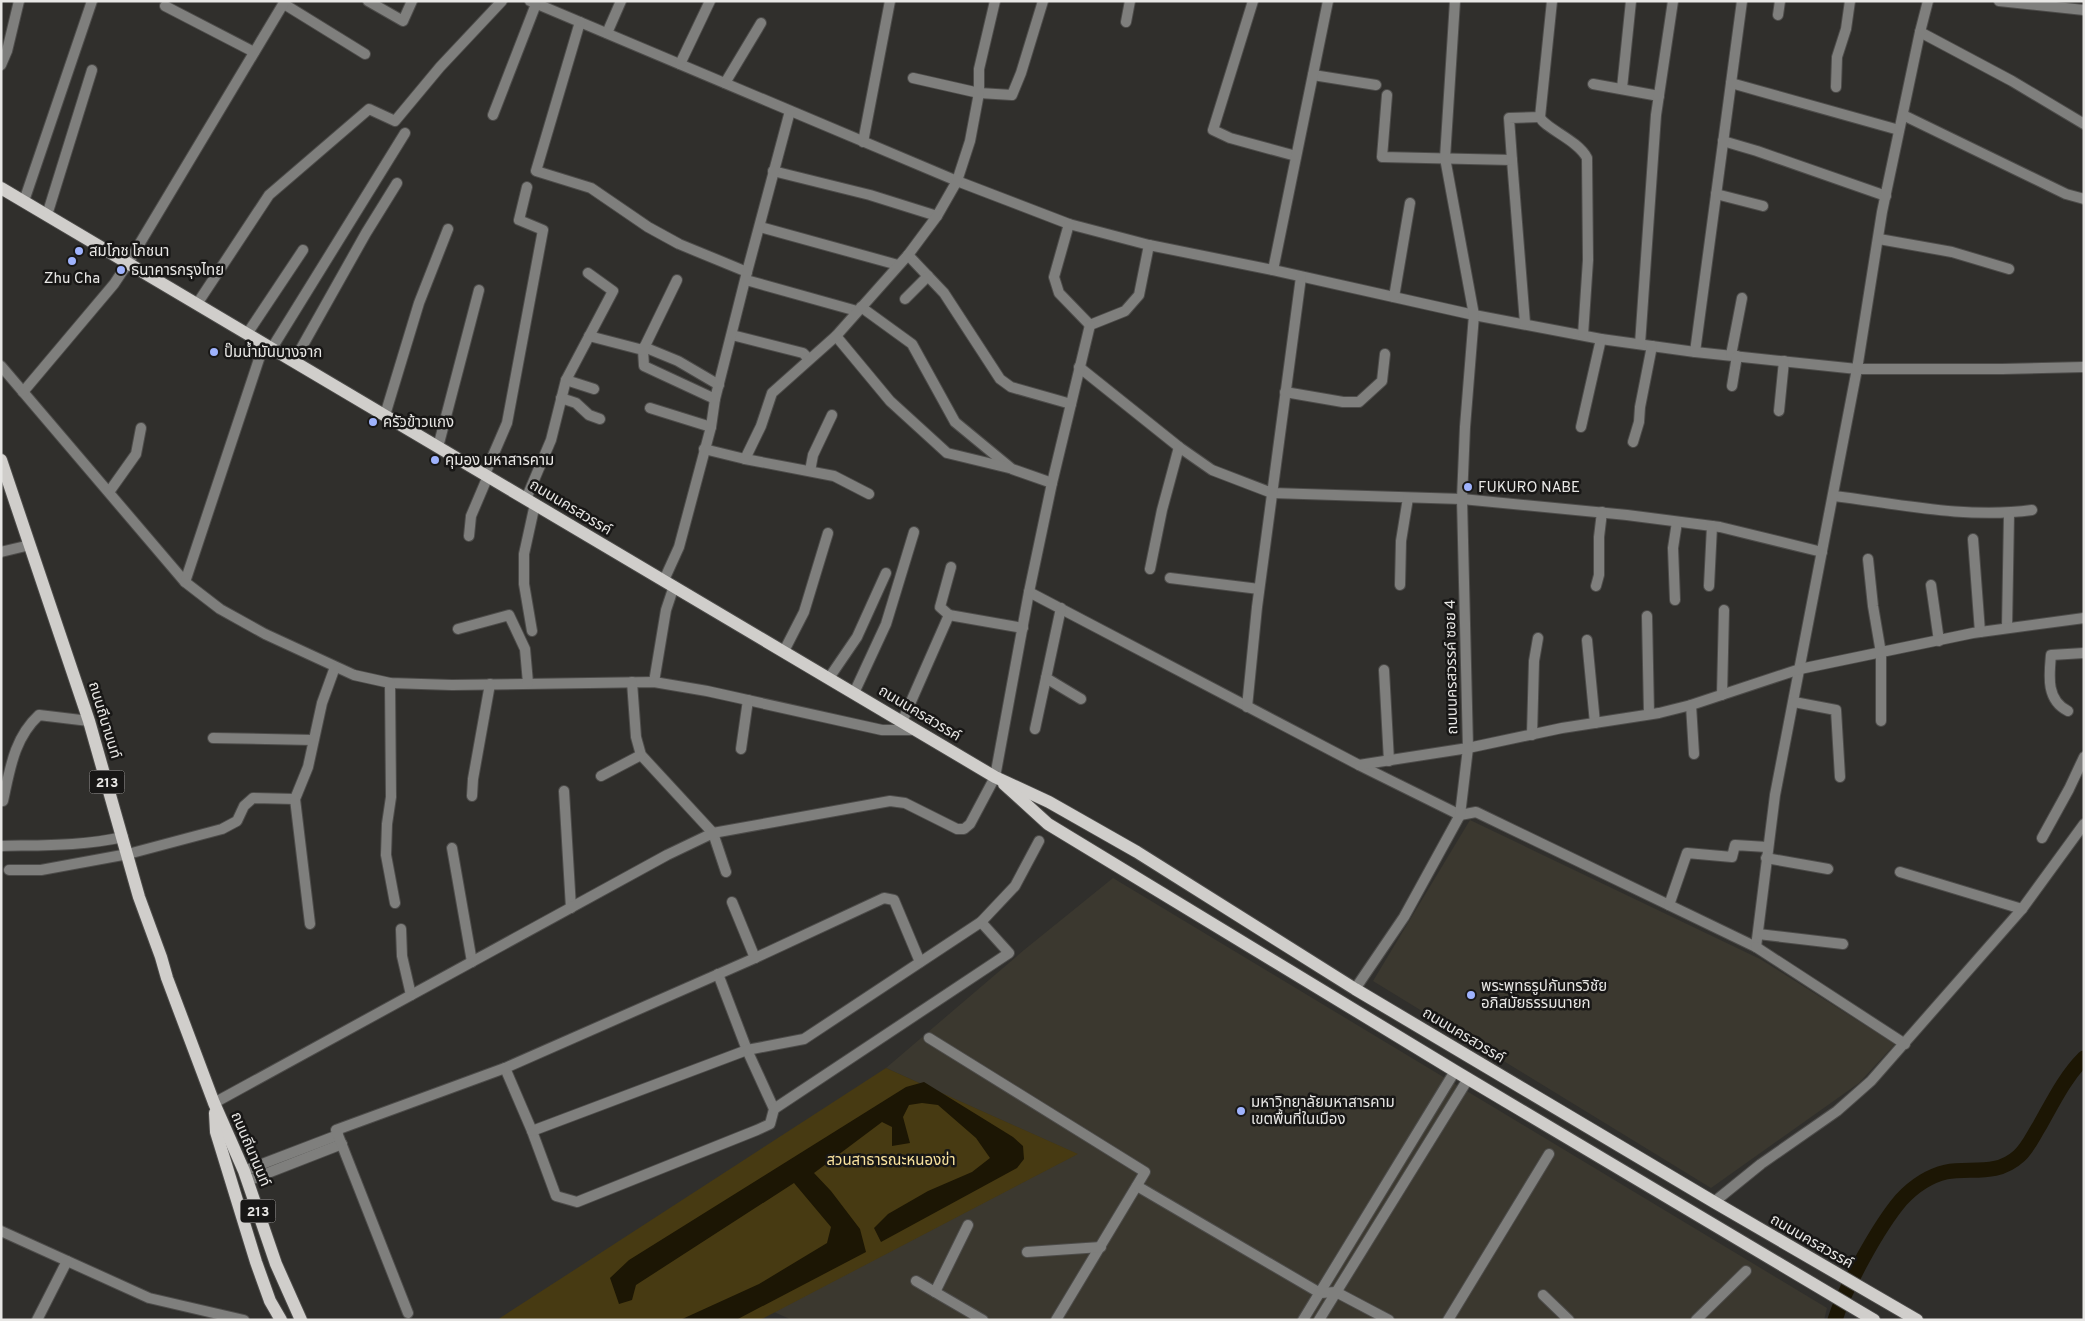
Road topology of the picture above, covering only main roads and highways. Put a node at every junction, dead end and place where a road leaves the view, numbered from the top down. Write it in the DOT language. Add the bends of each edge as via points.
graph roads {
  1 [pos="1,188"];
  2 [pos="1,460"];
  3 [pos="995,777"];
  4 [pos="1049,802"];
  5 [pos="1040,818"];
  6 [pos="214,1103"];
  7 [pos="1654,1167"];
  8 [pos="1644,1183"];
  9 [pos="254,1198"];
  10 [pos="238,1203"];
  11 [pos="281,1320"];
  12 [pos="301,1320"];
  13 [pos="1874,1320"];
  14 [pos="1917,1320"];
  1 -- 3 [label="main road, ถนนนครสวรรค์"];
  2 -- 6 [label="main road, ถนนถีนานนท์ / 213" via="89,722 139,898"];
  3 -- 4 [label="main road, ถนนนครสวรรค์"];
  3 -- 5 [label="main road, ถนนนครสวรรค์"];
  4 -- 5 [label="main road"];
  4 -- 7 [label="main road, ถนนนครสวรรค์" via="1137,852 1355,990"];
  5 -- 8 [label="main road, ถนนนครสวรรค์"];
  6 -- 9 [label="main road, ถนนถีนานนท์ / 213"];
  6 -- 10 [label="main road, ถนนถีนานนท์ / 213" via="216,1132"];
  7 -- 8 [label="main road"];
  7 -- 14 [label="main road, ถนนนครสวรรค์"];
  8 -- 13 [label="main road, ถนนนครสวรรค์"];
  9 -- 10 [label="main road"];
  9 -- 12 [label="main road, ถนนถีนานนท์ / 213" via="276,1264"];
  10 -- 11 [label="main road, ถนนถีนานนท์ / 213" via="270,1302"];
}
